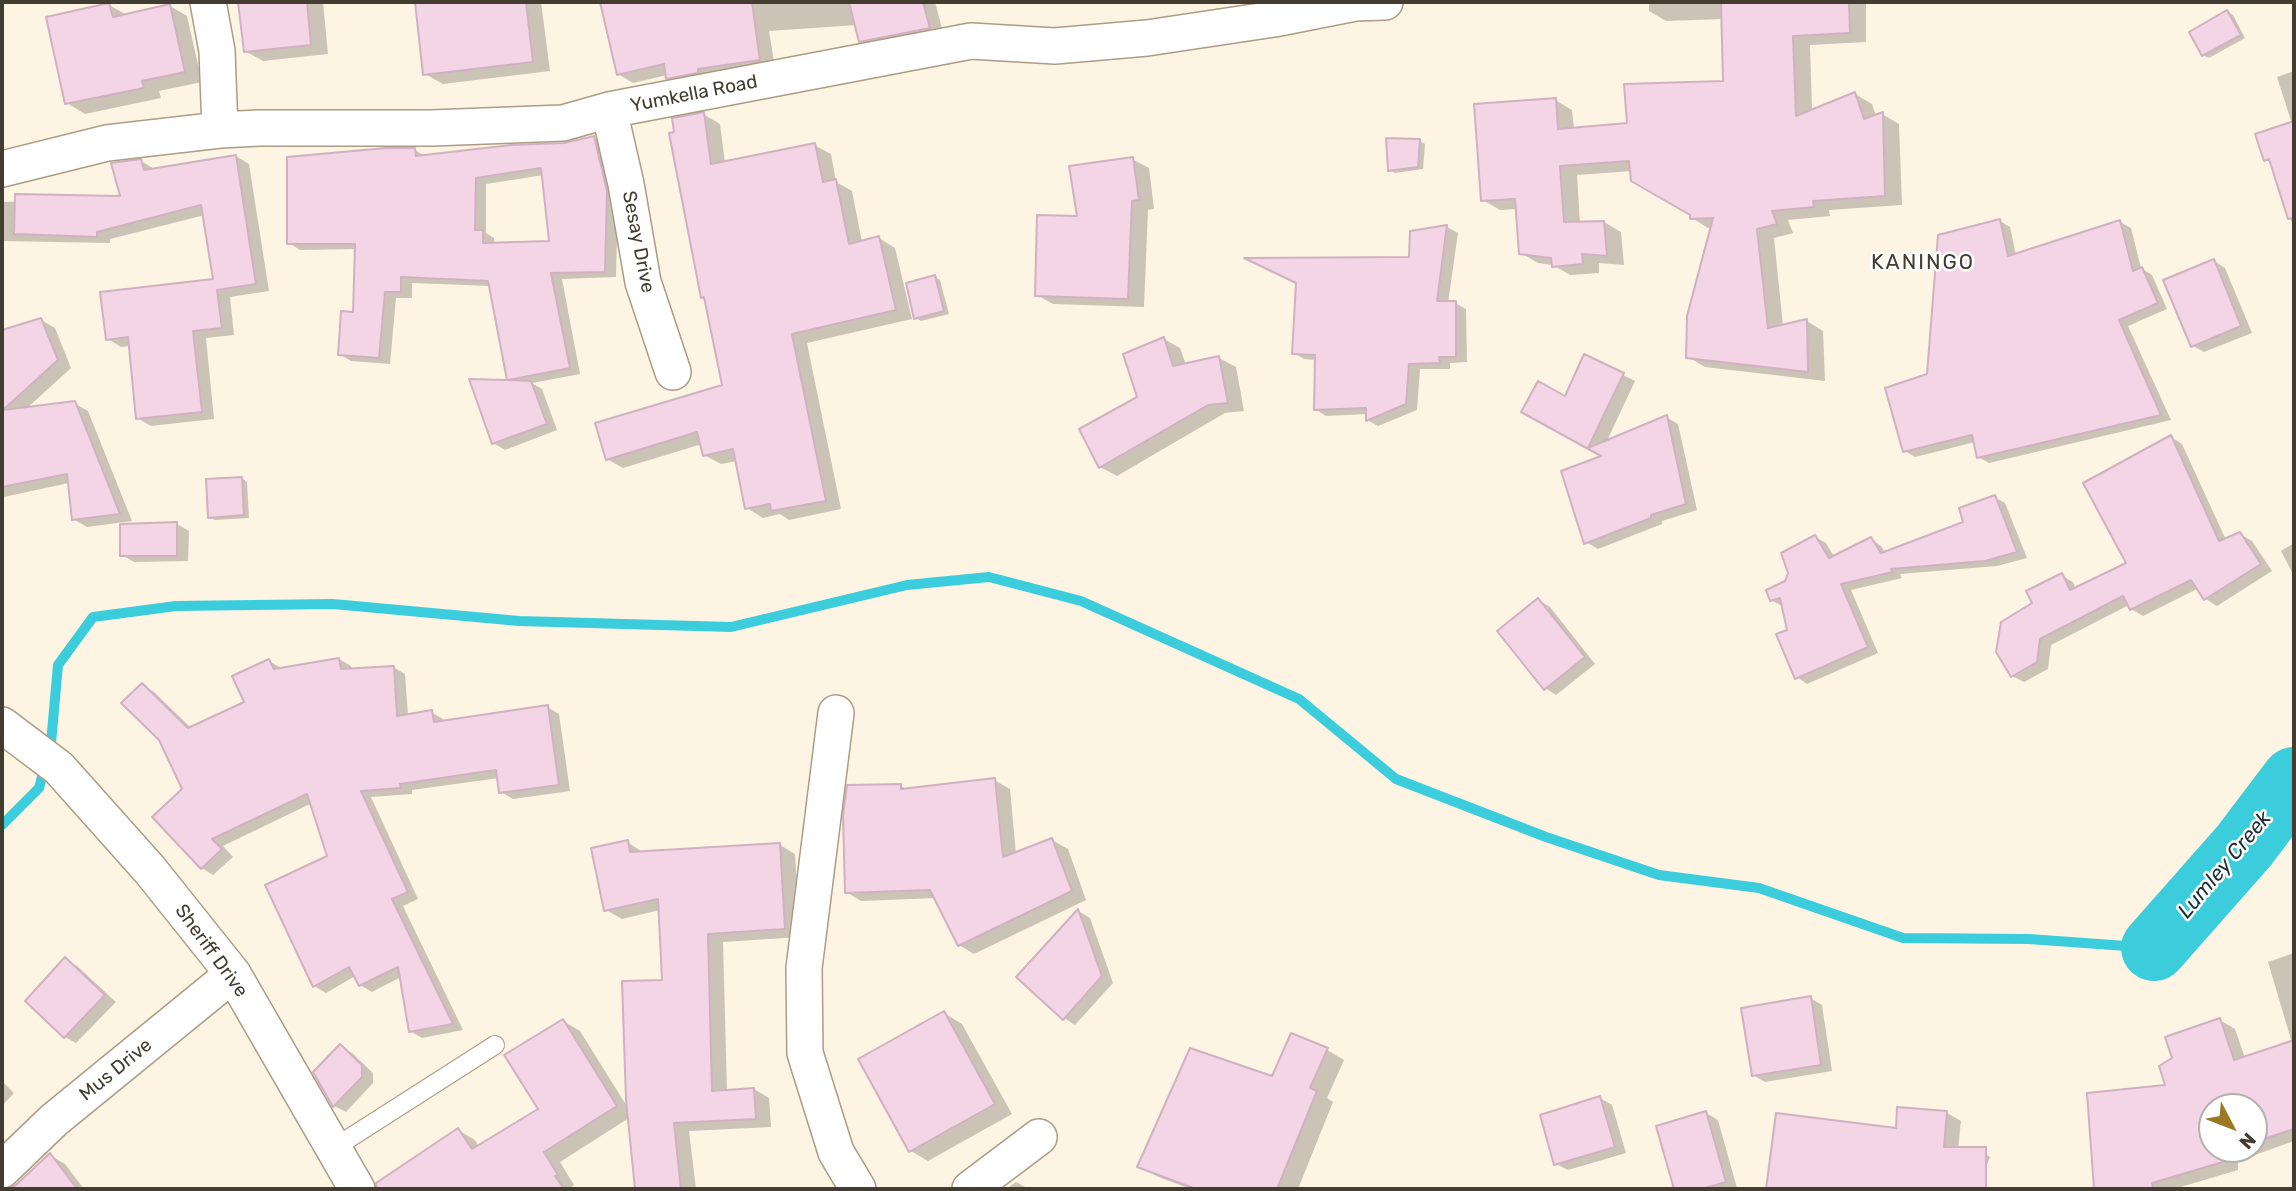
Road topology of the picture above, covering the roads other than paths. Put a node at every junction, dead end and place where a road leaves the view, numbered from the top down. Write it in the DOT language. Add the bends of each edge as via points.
graph roads {
  1 [pos="208,2"];
  2 [pos="1385,2"];
  3 [pos="609,110"];
  4 [pos="220,130"];
  5 [pos="2,169"];
  6 [pos="673,372"];
  7 [pos="836,713"];
  8 [pos="11,732"];
  9 [pos="233,974"];
  10 [pos="495,1045"];
  11 [pos="1039,1137"];
  12 [pos="334,1147"];
  13 [pos="2,1170"];
  14 [pos="357,1189"];
  15 [pos="858,1189"];
  16 [pos="970,1189"];
  1 -- 4 [label="street" via="217,51"];
  2 -- 3 [label="street, Yumkella Road" via="1147,38 1055,46 971,41"];
  3 -- 4 [label="street, Yumkella Road" via="563,123"];
  3 -- 6 [label="street, Sesay Drive" via="643,282"];
  4 -- 5 [label="street, Yumkella Road" via="107,143"];
  7 -- 15 [label="street" via="804,968 805,1052 836,1152"];
  8 -- 9 [label="street, Sheriff Drive" via="59,768 150,870"];
  9 -- 12 [label="street, Sheriff Drive"];
  9 -- 13 [label="street, Mus Drive" via="54,1120"];
  10 -- 12 [label="lane"];
  11 -- 16 [label="street"];
  12 -- 14 [label="street, Sheriff Drive"];
}
